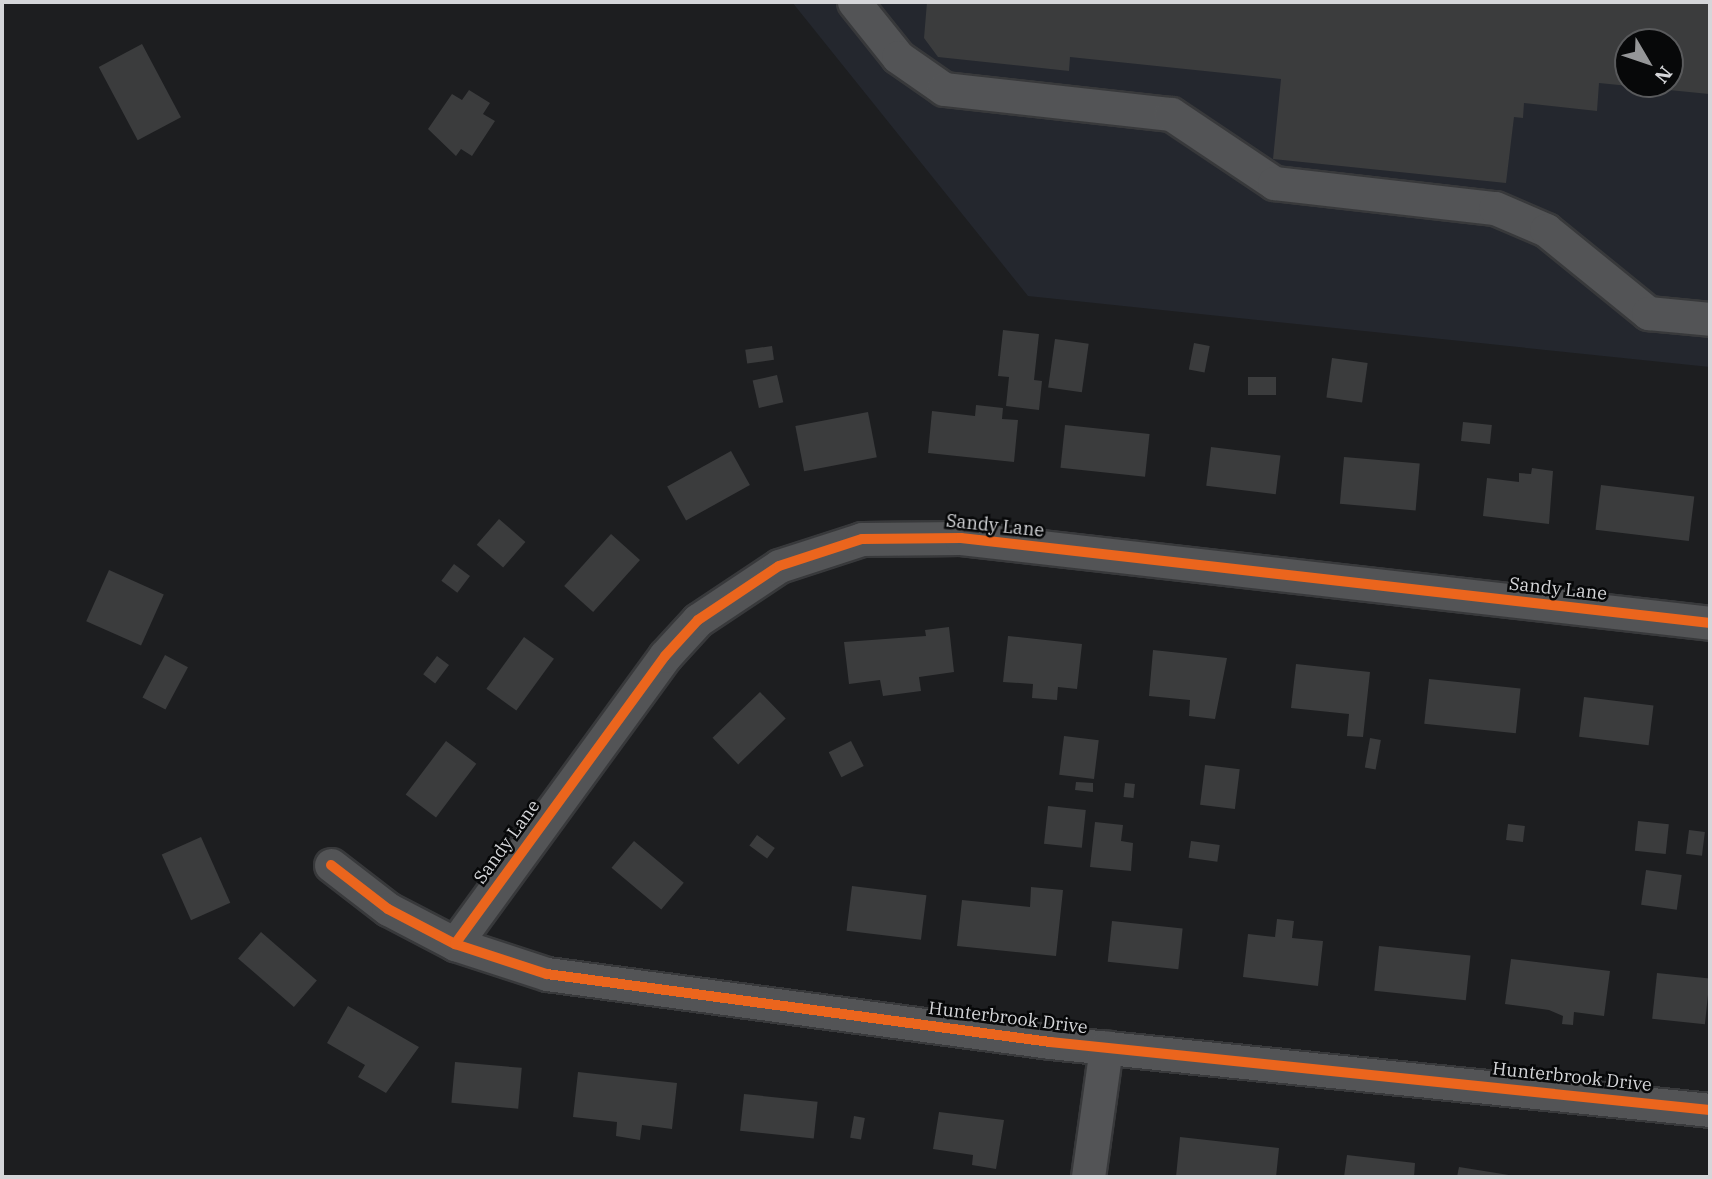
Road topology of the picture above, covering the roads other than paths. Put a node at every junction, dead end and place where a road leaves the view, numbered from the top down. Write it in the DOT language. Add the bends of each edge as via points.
graph roads {
  1 [pos="854,2"];
  2 [pos="1710,319"];
  3 [pos="1710,624"];
  4 [pos="331,865"];
  5 [pos="454,944"];
  6 [pos="1106,1047"];
  7 [pos="1710,1110"];
  8 [pos="1088,1177"];
  1 -- 2 [label="street" via="898,57 944,89 1171,114 1283,185 1495,208 1546,230 1648,313"];
  3 -- 5 [label="street, Sandy Lane" via="961,538 850,542 779,566 698,620 665,656"];
  4 -- 5 [label="street, Hunterbrook Drive" via="388,909"];
  5 -- 6 [label="street, Hunterbrook Drive" via="547,974 624,987"];
  6 -- 7 [label="street, Hunterbrook Drive"];
  6 -- 8 [label="street"];
}
